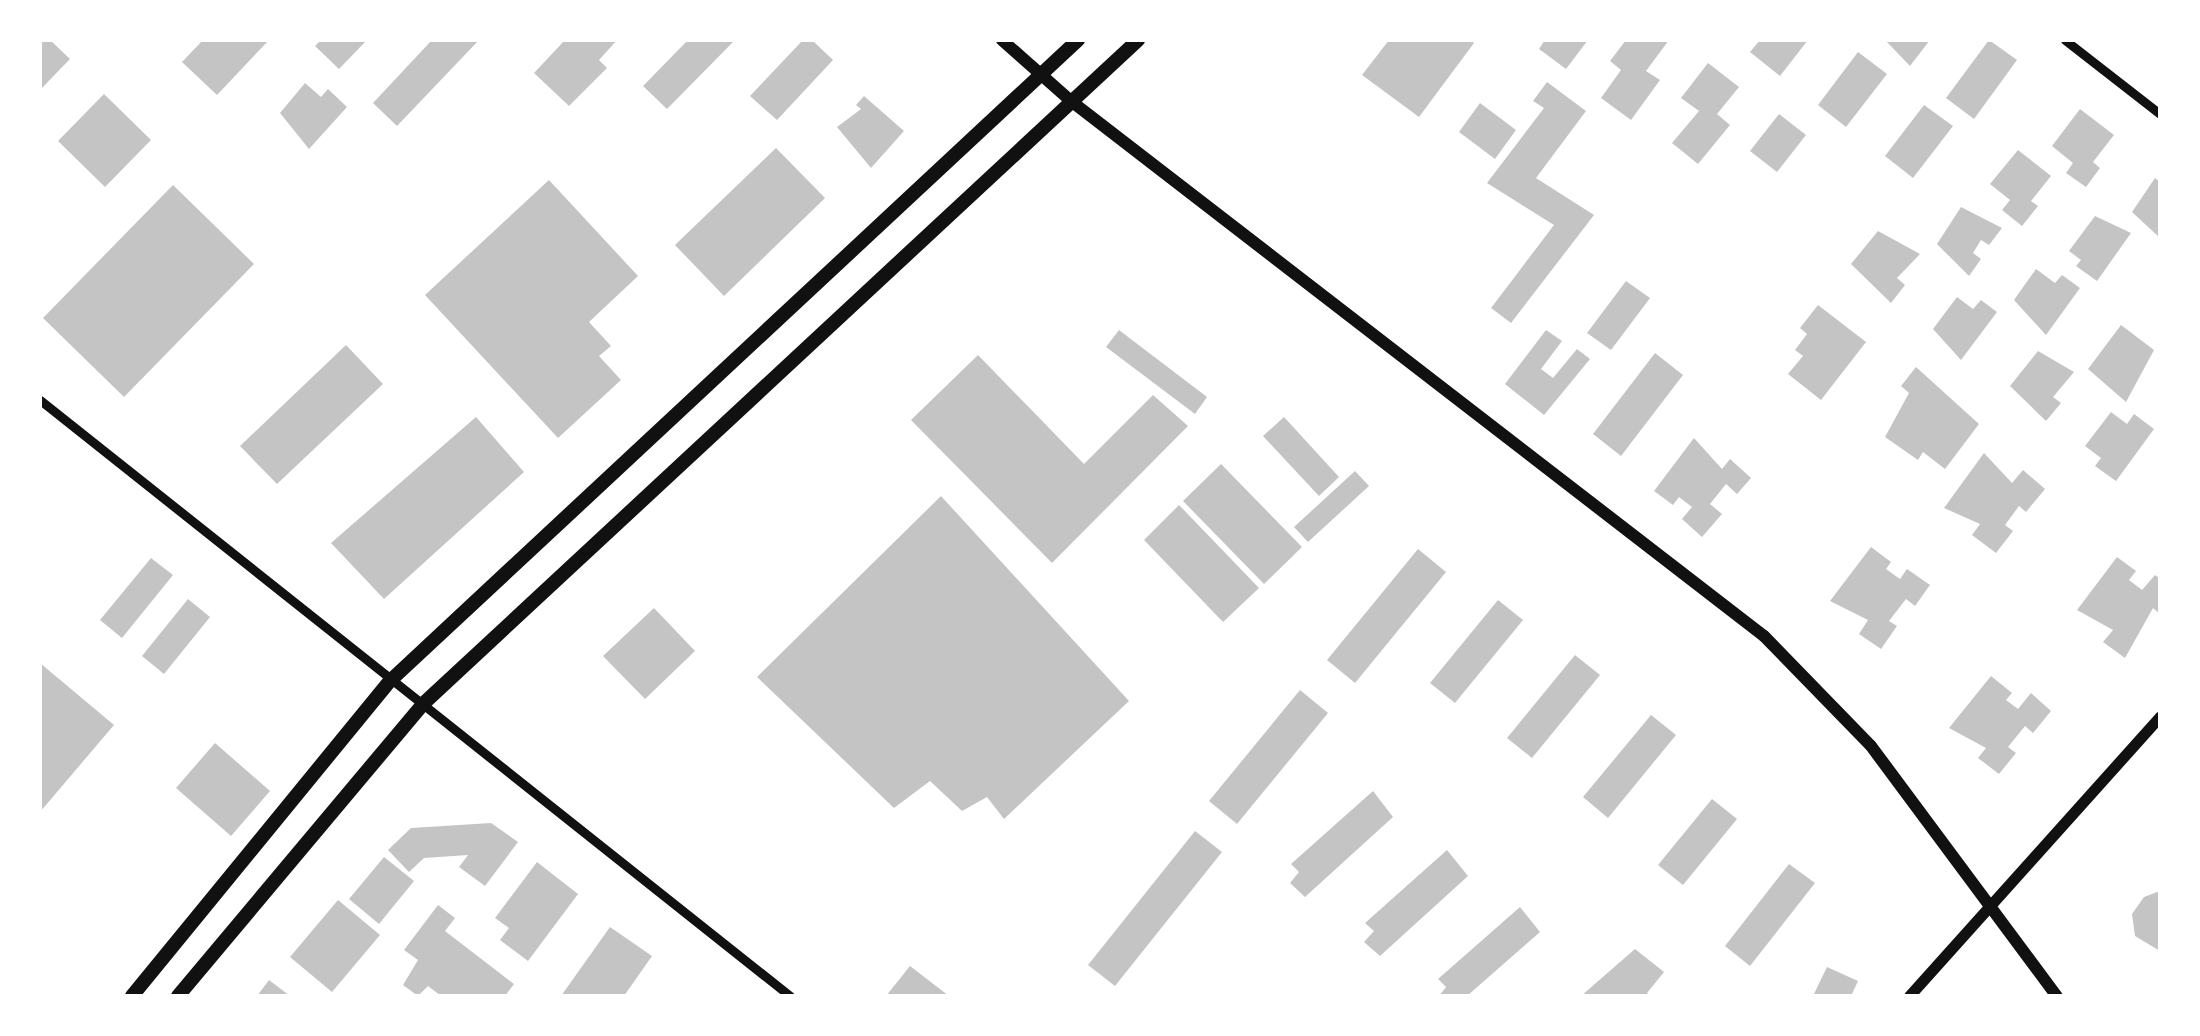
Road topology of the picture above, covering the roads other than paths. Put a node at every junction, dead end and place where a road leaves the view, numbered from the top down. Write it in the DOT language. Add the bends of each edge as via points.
graph roads {
  1 [pos="1002,40"];
  2 [pos="1078,40"];
  3 [pos="1138,40"];
  4 [pos="2066,40"];
  5 [pos="1039,76"];
  6 [pos="1071,101"];
  7 [pos="2160,114"];
  8 [pos="40,400"];
  9 [pos="391,680"];
  10 [pos="423,704"];
  11 [pos="2160,716"];
  12 [pos="1992,902"];
  13 [pos="132,996"];
  14 [pos="178,996"];
  15 [pos="790,996"];
  16 [pos="1909,996"];
  17 [pos="2057,996"];
  1 -- 5 [label="main road"];
  2 -- 5 [label="main road"];
  3 -- 6 [label="main road"];
  4 -- 7 [label="street"];
  5 -- 6 [label="main road"];
  5 -- 9 [label="main road"];
  6 -- 10 [label="main road"];
  6 -- 12 [label="main road" via="1738,613 1871,746"];
  8 -- 9 [label="street"];
  9 -- 10 [label="street"];
  9 -- 13 [label="main road"];
  10 -- 14 [label="main road"];
  10 -- 15 [label="street"];
  11 -- 12 [label="street"];
  12 -- 16 [label="street"];
  12 -- 17 [label="main road"];
}
